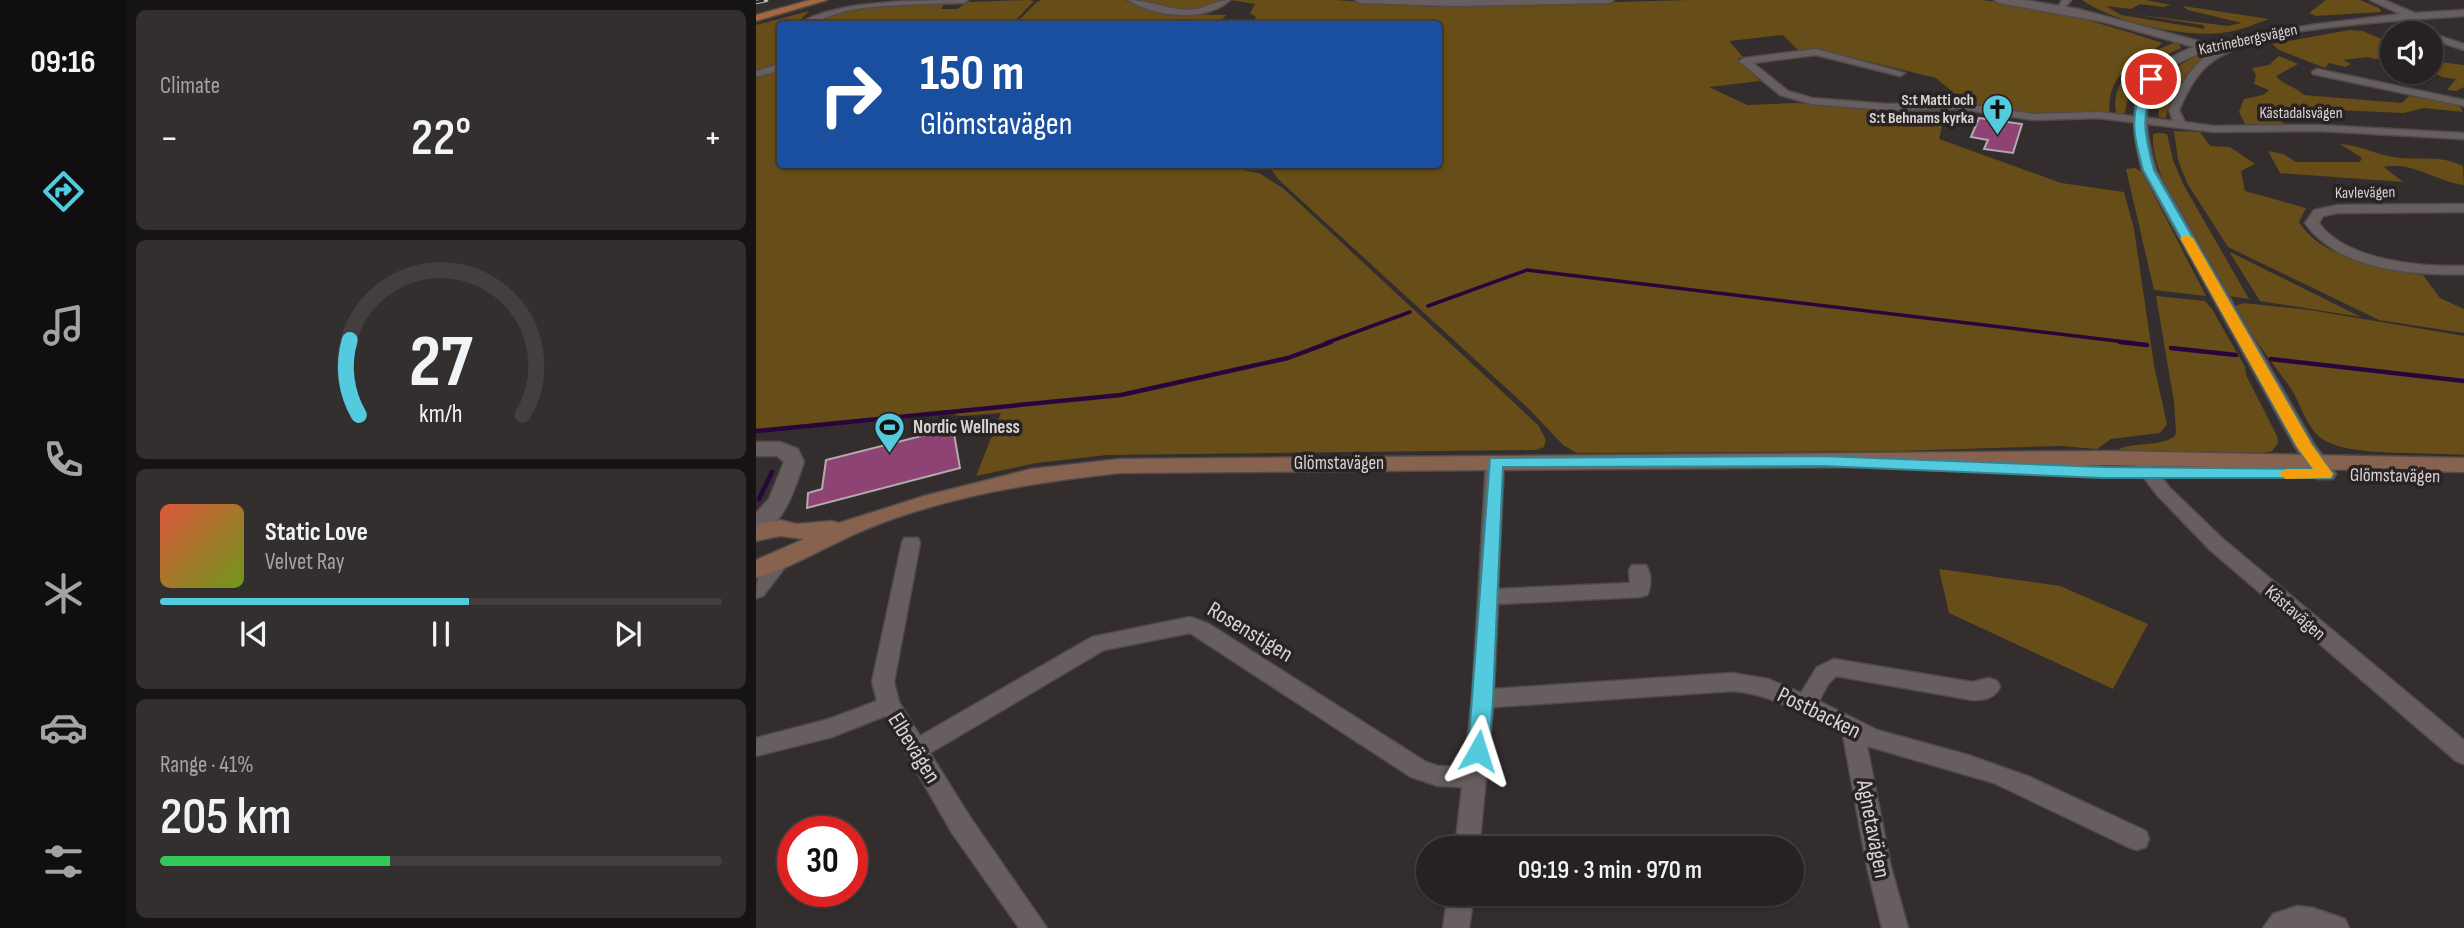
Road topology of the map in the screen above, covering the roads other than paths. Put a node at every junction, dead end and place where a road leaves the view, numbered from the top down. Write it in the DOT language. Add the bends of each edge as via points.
graph roads {
  1 [pos="802,0"];
  2 [pos="822,0"];
  3 [pos="964,0"];
  4 [pos="1132,0"];
  5 [pos="1226,0"];
  6 [pos="1360,0"];
  7 [pos="1609,0"];
  8 [pos="1999,0"];
  9 [pos="2375,0"];
  10 [pos="1399,1"];
  11 [pos="2063,4"];
  12 [pos="756,12"];
  13 [pos="2464,13"];
  14 [pos="2413,16"];
  15 [pos="756,18"];
  16 [pos="808,21"];
  17 [pos="2443,40"];
  18 [pos="2206,47"];
  19 [pos="2464,47"];
  20 [pos="2230,48"];
  21 [pos="777,68"];
  22 [pos="2317,72"];
  23 [pos="1900,73"];
  24 [pos="756,74"];
  25 [pos="2464,103"];
  26 [pos="2139,121"];
  27 [pos="2181,126"];
  28 [pos="2464,136"];
  29 [pos="2464,208"];
  30 [pos="2464,270"];
  31 [pos="756,449"];
  32 [pos="1495,462"];
  33 [pos="2464,465"];
  34 [pos="2144,466"];
  35 [pos="2321,468"];
  36 [pos="2464,477"];
  37 [pos="779,502"];
  38 [pos="862,523"];
  39 [pos="756,527"];
  40 [pos="791,530"];
  41 [pos="756,533"];
  42 [pos="911,543"];
  43 [pos="784,559"];
  44 [pos="756,570"];
  45 [pos="1639,570"];
  46 [pos="756,591"];
  47 [pos="1488,597"];
  48 [pos="1989,687"];
  49 [pos="1483,699"];
  50 [pos="1806,705"];
  51 [pos="888,706"];
  52 [pos="1853,730"];
  53 [pos="756,747"];
  54 [pos="916,749"];
  55 [pos="2464,754"];
  56 [pos="1476,777"];
  57 [pos="1469,836"];
  58 [pos="2137,839"];
  59 [pos="1459,906"];
  60 [pos="1034,928"];
  61 [pos="1456,928"];
  62 [pos="1895,928"];
  63 [pos="2276,928"];
  64 [pos="2336,928"];
  1 -- 12 [label="main road"];
  2 -- 15 [label="main road"];
  3 -- 16 [label="street" via="850,6 818,13"];
  4 -- 5 [label="street" via="1190,13"];
  6 -- 10 [label="street"];
  7 -- 10 [label="street"];
  8 -- 11 [label="street"];
  9 -- 14 [label="street"];
  11 -- 18 [label="street"];
  13 -- 14 [label="street, Katrinebergsvägen"];
  14 -- 18 [label="street, Katrinebergsvägen" via="2302,29"];
  17 -- 19 [label="street"];
  18 -- 26 [label="street, Katrinebergsvägen" via="2175,59 2151,79"];
  20 -- 27 [label="street" via="2204,60 2190,75 2174,110"];
  21 -- 24 [label="street"];
  22 -- 25 [label="street"];
  23 -- 26 [label="street, Kästadalsvägen" via="1816,52 1744,62 1793,98"];
  26 -- 27 [label="street, Kästadalsvägen"];
  26 -- 35 [label="street, Katrinebergsvägen" via="2149,170"];
  27 -- 28 [label="street, Kästadalsvägen"];
  29 -- 30 [label="street, Kavlevägen" via="2338,209 2319,213 2312,223 2322,237 2352,252 2416,268"];
  31 -- 37 [label="street" via="780,449 793,459"];
  32 -- 34 [label="main road, Glömstavägen"];
  32 -- 38 [label="main road, Glömstavägen" via="1093,467 995,484"];
  32 -- 47 [label="street"];
  33 -- 35 [label="main road, Glömstavägen"];
  34 -- 35 [label="main road, Glömstavägen"];
  34 -- 55 [label="street, Kästavägen" via="2216,544"];
  35 -- 36 [label="main road, Glömstavägen"];
  37 -- 39 [label="street"];
  37 -- 40 [label="street"];
  38 -- 40 [label="main road, Glömstavägen"];
  38 -- 43 [label="main road, Glömstavägen"];
  40 -- 41 [label="main road, Glömstavägen" via="772,528"];
  40 -- 43 [label="main road" via="798,543"];
  42 -- 51 [label="street, Elbevägen" via="883,682"];
  43 -- 44 [label="main road, Glömstavägen"];
  43 -- 46 [label="street"];
  45 -- 47 [label="street" via="1640,590"];
  47 -- 49 [label="street"];
  48 -- 50 [label="street" via="1972,691 1834,667 1821,677"];
  49 -- 50 [label="street, Postbacken" via="1740,682"];
  49 -- 56 [label="street"];
  50 -- 52 [label="street, Postbacken"];
  51 -- 53 [label="street" via="863,718"];
  51 -- 54 [label="street, Elbevägen"];
  52 -- 58 [label="street, Postbacken" via="1983,769"];
  52 -- 62 [label="street, Agnetavägen"];
  54 -- 56 [label="street, Rosenstigen" via="1099,643 1190,625 1419,771"];
  54 -- 60 [label="street, Elbevägen" via="961,825"];
  56 -- 57 [label="street"];
  59 -- 61 [label="street"];
  63 -- 64 [label="street" via="2294,918"];
}
